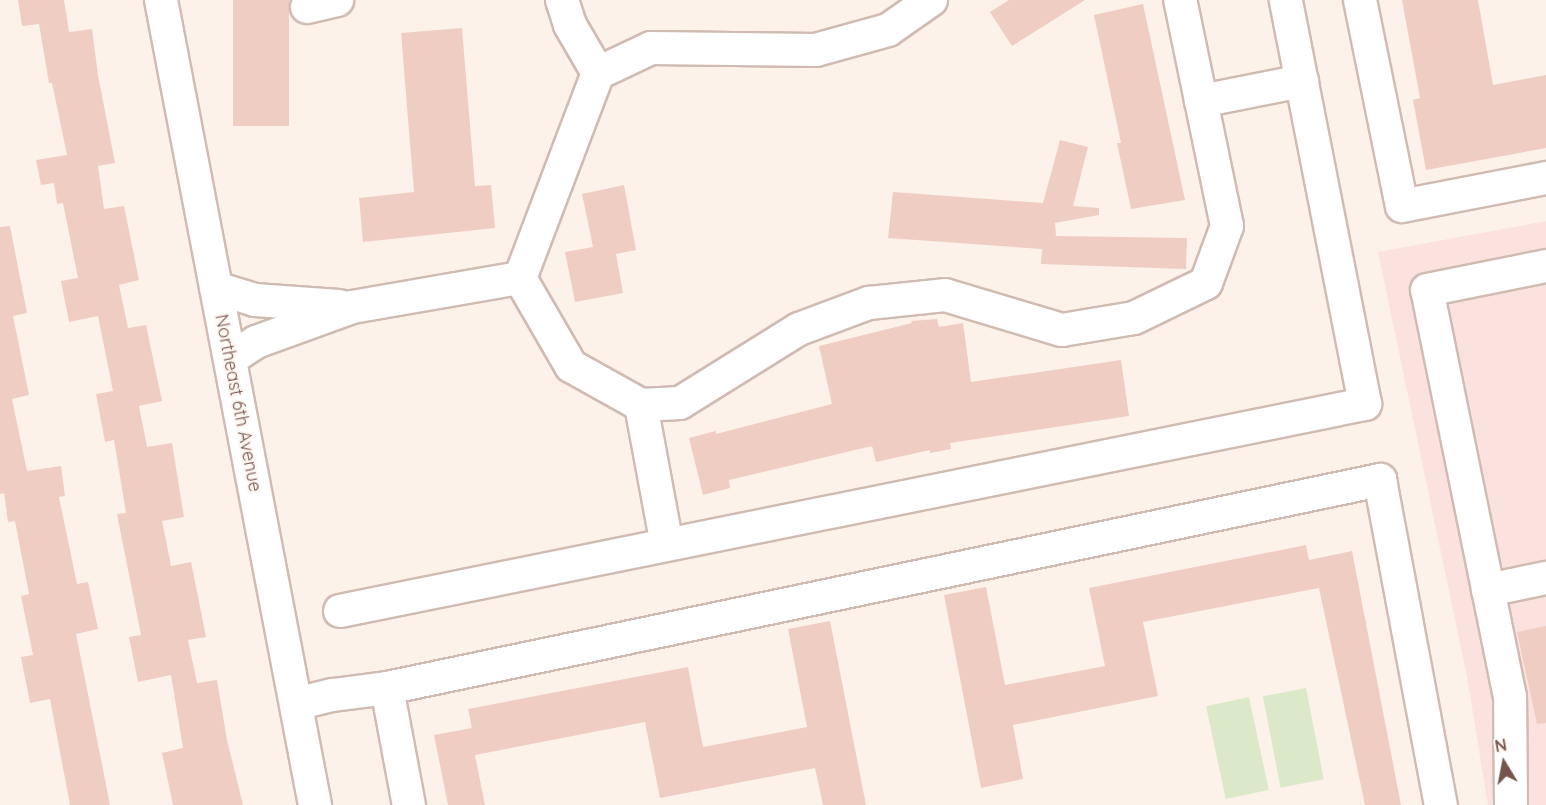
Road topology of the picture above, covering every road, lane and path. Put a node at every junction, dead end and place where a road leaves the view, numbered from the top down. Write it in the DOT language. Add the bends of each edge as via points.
graph roads {
  1 [pos="161,0"];
  2 [pos="337,0"];
  3 [pos="562,0"];
  4 [pos="931,0"];
  5 [pos="1180,0"];
  6 [pos="1286,0"];
  7 [pos="1360,0"];
  8 [pos="307,6"];
  9 [pos="598,73"];
  10 [pos="1302,81"];
  11 [pos="1201,100"];
  12 [pos="1546,178"];
  13 [pos="1546,266"];
  14 [pos="520,278"];
  15 [pos="216,288"];
  16 [pos="352,307"];
  17 [pos="230,359"];
  18 [pos="641,405"];
  19 [pos="667,545"];
  20 [pos="1546,578"];
  21 [pos="1488,590"];
  22 [pos="340,611"];
  23 [pos="387,687"];
  24 [pos="296,704"];
  25 [pos="315,805"];
  26 [pos="410,805"];
  27 [pos="1441,805"];
  28 [pos="1510,805"];
  1 -- 15 [label="street, Northeast 6th Avenue"];
  2 -- 8 [label="street"];
  3 -- 9 [label="street" via="570,25"];
  4 -- 9 [label="street" via="888,30 816,50 651,48"];
  5 -- 11 [label="street"];
  6 -- 10 [label="street"];
  7 -- 12 [label="street" via="1402,206"];
  9 -- 14 [label="street"];
  10 -- 11 [label="street"];
  10 -- 19 [label="street" via="1365,404"];
  11 -- 18 [label="street" via="1227,226 1206,283 1134,318 1062,330 945,295 868,303 799,329 680,403"];
  13 -- 21 [label="street" via="1427,290"];
  14 -- 16 [label="street"];
  14 -- 18 [label="street" via="571,366"];
  15 -- 16 [label="street" via="255,300"];
  15 -- 17 [label="street, Northeast 6th Avenue"];
  16 -- 17 [label="street" via="256,342"];
  17 -- 24 [label="street, Northeast 6th Avenue"];
  18 -- 19 [label="street"];
  19 -- 22 [label="street"];
  20 -- 21 [label="street"];
  21 -- 28 [label="street" via="1510,697"];
  23 -- 24 [label="street"];
  23 -- 26 [label="street"];
  23 -- 27 [label="street" via="1380,480"];
  24 -- 25 [label="street, Northeast 6th Avenue"];
}
